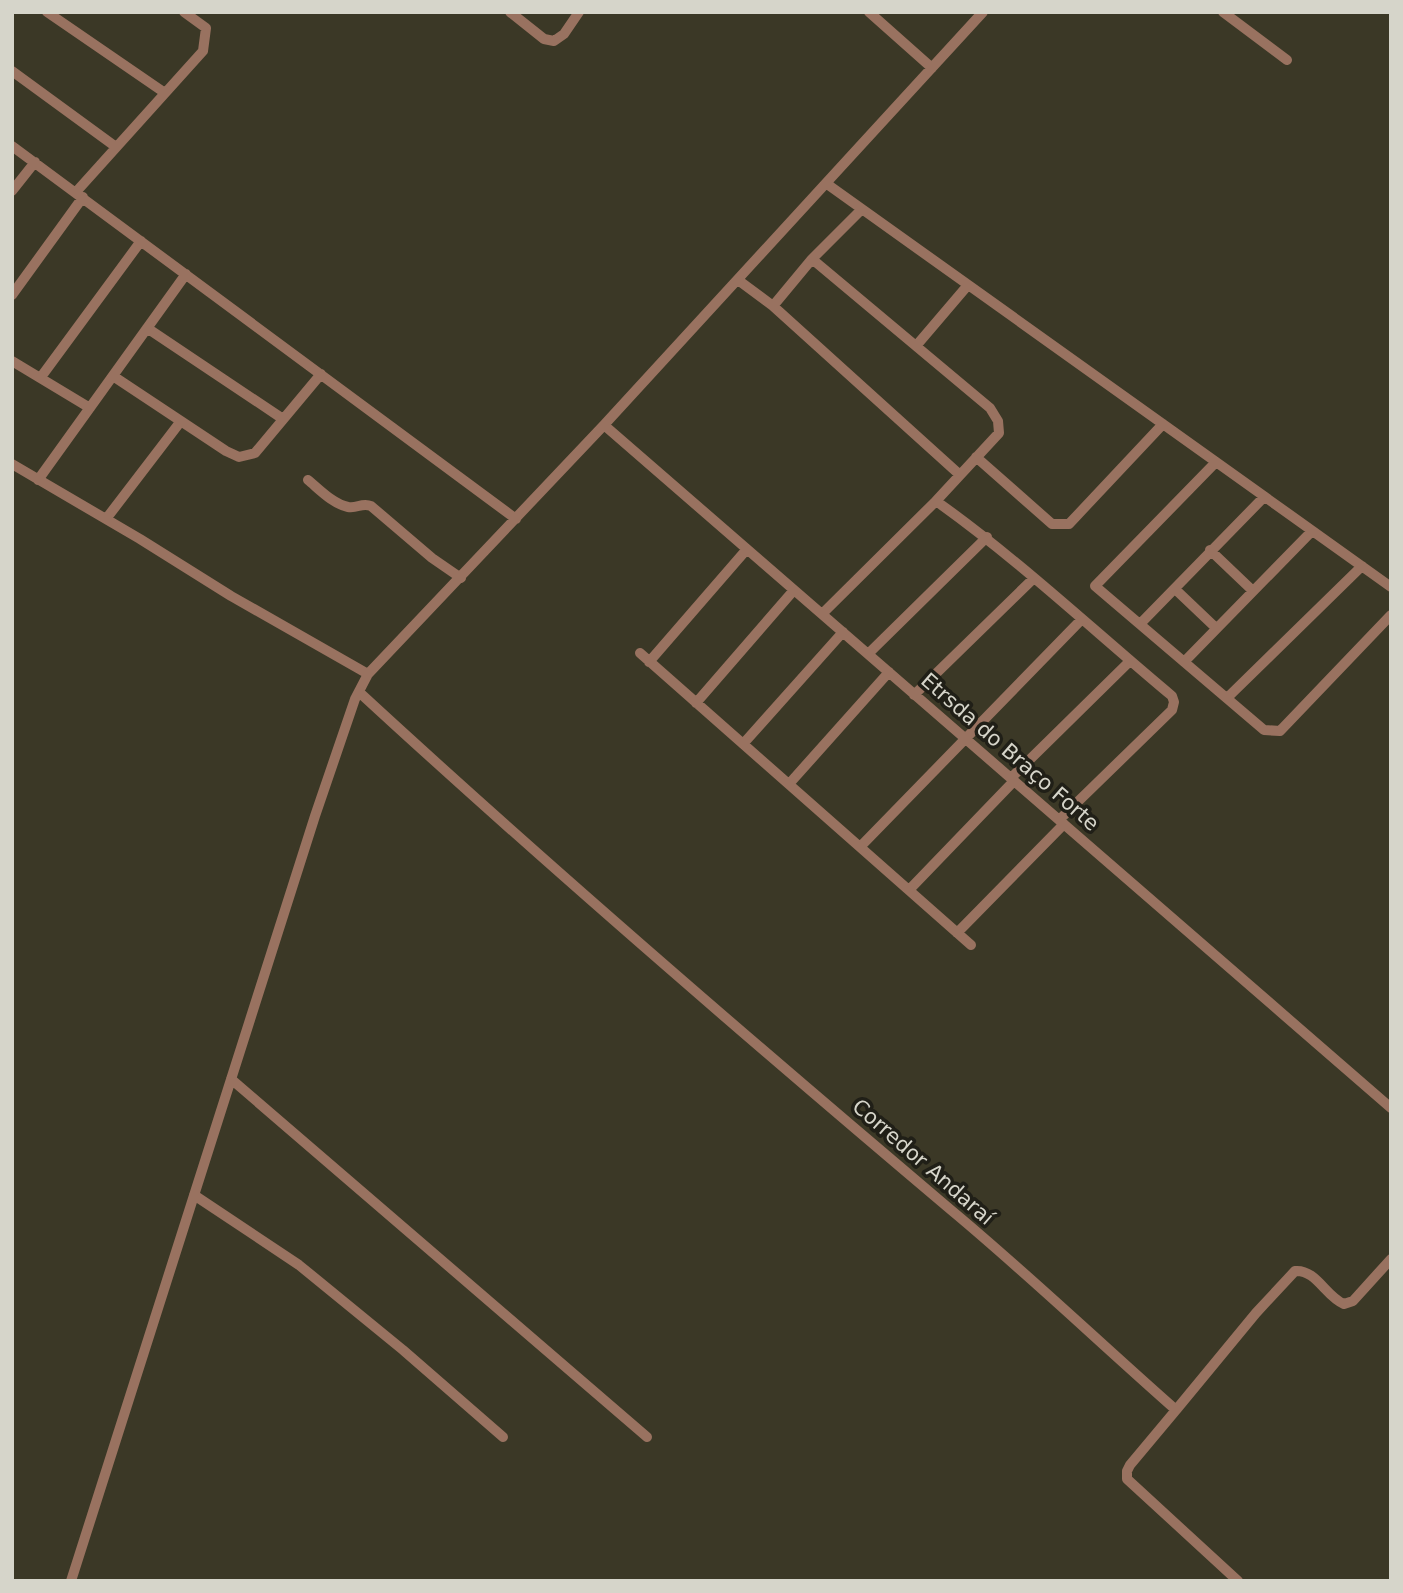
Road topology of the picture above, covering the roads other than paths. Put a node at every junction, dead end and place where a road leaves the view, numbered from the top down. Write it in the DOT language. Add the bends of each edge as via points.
graph roads {
  1 [pos="47,12"];
  2 [pos="184,12"];
  3 [pos="510,12"];
  4 [pos="579,12"];
  5 [pos="869,12"];
  6 [pos="983,12"];
  7 [pos="1223,12"];
  8 [pos="197,16"];
  9 [pos="1287,60"];
  10 [pos="932,68"];
  11 [pos="12,71"];
  12 [pos="165,93"];
  13 [pos="12,146"];
  14 [pos="116,148"];
  15 [pos="35,162"];
  16 [pos="827,184"];
  17 [pos="12,191"];
  18 [pos="79,195"];
  19 [pos="862,209"];
  20 [pos="141,241"];
  21 [pos="812,260"];
  22 [pos="186,274"];
  23 [pos="738,280"];
  24 [pos="968,285"];
  25 [pos="12,295"];
  26 [pos="773,306"];
  27 [pos="147,328"];
  28 [pos="916,346"];
  29 [pos="12,361"];
  30 [pos="321,374"];
  31 [pos="113,376"];
  32 [pos="41,377"];
  33 [pos="90,408"];
  34 [pos="283,419"];
  35 [pos="181,421"];
  36 [pos="1163,424"];
  37 [pos="604,425"];
  38 [pos="976,457"];
  39 [pos="1216,462"];
  40 [pos="12,464"];
  41 [pos="960,475"];
  42 [pos="38,480"];
  43 [pos="307,480"];
  44 [pos="1264,497"];
  45 [pos="936,501"];
  46 [pos="106,519"];
  47 [pos="516,519"];
  48 [pos="1312,530"];
  49 [pos="986,537"];
  50 [pos="747,549"];
  51 [pos="1210,550"];
  52 [pos="1362,566"];
  53 [pos="461,578"];
  54 [pos="1033,579"];
  55 [pos="1391,587"];
  56 [pos="1175,589"];
  57 [pos="794,590"];
  58 [pos="1253,591"];
  59 [pos="822,614"];
  60 [pos="1391,615"];
  61 [pos="1082,620"];
  62 [pos="1140,624"];
  63 [pos="1216,628"];
  64 [pos="843,632"];
  65 [pos="640,653"];
  66 [pos="867,654"];
  67 [pos="1130,661"];
  68 [pos="649,662"];
  69 [pos="1184,662"];
  70 [pos="889,672"];
  71 [pos="368,674"];
  72 [pos="359,692"];
  73 [pos="914,695"];
  74 [pos="1227,698"];
  75 [pos="696,703"];
  76 [pos="965,739"];
  77 [pos="743,744"];
  78 [pos="1013,780"];
  79 [pos="789,784"];
  80 [pos="1061,822"];
  81 [pos="860,847"];
  82 [pos="909,890"];
  83 [pos="957,933"];
  84 [pos="971,945"];
  85 [pos="231,1079"];
  86 [pos="1391,1108"];
  87 [pos="194,1195"];
  88 [pos="1391,1259"];
  89 [pos="1176,1410"];
  90 [pos="503,1437"];
  91 [pos="647,1437"];
  92 [pos="71,1581"];
  93 [pos="1238,1581"];
  1 -- 12 [label="street"];
  2 -- 8 [label="street"];
  3 -- 4 [label="street" via="544,39 554,41"];
  5 -- 10 [label="street"];
  6 -- 10 [label="street"];
  7 -- 9 [label="street"];
  8 -- 12 [label="street" via="206,28 203,51"];
  10 -- 16 [label="street"];
  11 -- 14 [label="street"];
  12 -- 14 [label="street"];
  13 -- 15 [label="street"];
  14 -- 18 [label="street"];
  15 -- 17 [label="street"];
  15 -- 18 [label="street"];
  16 -- 19 [label="street"];
  16 -- 23 [label="street"];
  18 -- 20 [label="street"];
  18 -- 25 [label="street"];
  19 -- 21 [label="street"];
  19 -- 24 [label="street"];
  20 -- 22 [label="street"];
  20 -- 32 [label="street"];
  21 -- 26 [label="street"];
  21 -- 28 [label="street"];
  22 -- 27 [label="street"];
  22 -- 30 [label="street"];
  23 -- 26 [label="street"];
  23 -- 37 [label="street"];
  24 -- 28 [label="street"];
  24 -- 36 [label="street"];
  26 -- 41 [label="street"];
  27 -- 31 [label="street"];
  27 -- 34 [label="street"];
  28 -- 38 [label="street" via="990,408 998,421 999,432"];
  29 -- 32 [label="street"];
  30 -- 34 [label="street"];
  30 -- 47 [label="street"];
  31 -- 33 [label="street"];
  31 -- 35 [label="street"];
  32 -- 33 [label="street"];
  33 -- 42 [label="street"];
  34 -- 35 [label="street" via="255,453 239,457"];
  35 -- 46 [label="street"];
  36 -- 38 [label="street" via="1069,524 1052,524"];
  36 -- 39 [label="street"];
  37 -- 47 [label="street"];
  37 -- 50 [label="street, Etrsda do Braço Forte"];
  38 -- 41 [label="street"];
  39 -- 44 [label="street"];
  39 -- 62 [label="street" via="1095,586"];
  40 -- 42 [label="street"];
  41 -- 45 [label="street"];
  42 -- 46 [label="street"];
  43 -- 53 [label="street" via="343,505 371,506"];
  44 -- 48 [label="street"];
  44 -- 51 [label="street"];
  45 -- 49 [label="street"];
  45 -- 59 [label="street"];
  46 -- 71 [label="street"];
  47 -- 53 [label="street"];
  48 -- 52 [label="street"];
  48 -- 58 [label="street"];
  49 -- 54 [label="street"];
  49 -- 66 [label="street"];
  50 -- 57 [label="street, Etrsda do Braço Forte"];
  50 -- 68 [label="street"];
  51 -- 56 [label="street"];
  51 -- 58 [label="street"];
  52 -- 55 [label="street"];
  52 -- 74 [label="street"];
  53 -- 71 [label="street"];
  54 -- 61 [label="street"];
  54 -- 73 [label="street"];
  56 -- 62 [label="street"];
  56 -- 63 [label="street"];
  57 -- 59 [label="street, Etrsda do Braço Forte"];
  57 -- 75 [label="street"];
  58 -- 63 [label="street"];
  59 -- 64 [label="street, Etrsda do Braço Forte"];
  60 -- 74 [label="street" via="1280,731 1264,730"];
  61 -- 67 [label="street"];
  61 -- 76 [label="street"];
  62 -- 69 [label="street"];
  63 -- 69 [label="street"];
  64 -- 66 [label="street, Etrsda do Braço Forte"];
  64 -- 77 [label="street"];
  65 -- 68 [label="street"];
  66 -- 70 [label="street, Etrsda do Braço Forte"];
  67 -- 78 [label="street"];
  67 -- 80 [label="street" via="1172,696 1172,710"];
  68 -- 75 [label="street"];
  69 -- 74 [label="street"];
  70 -- 73 [label="street, Etrsda do Braço Forte"];
  70 -- 79 [label="street"];
  71 -- 72 [label="street"];
  72 -- 85 [label="street"];
  72 -- 89 [label="street, Corredor Andaraí"];
  73 -- 76 [label="street, Etrsda do Braço Forte"];
  75 -- 77 [label="street"];
  76 -- 78 [label="street, Etrsda do Braço Forte"];
  76 -- 81 [label="street"];
  77 -- 79 [label="street"];
  78 -- 80 [label="street, Etrsda do Braço Forte"];
  78 -- 82 [label="street"];
  79 -- 81 [label="street"];
  80 -- 83 [label="street"];
  80 -- 86 [label="street, Etrsda do Braço Forte"];
  81 -- 82 [label="street"];
  82 -- 83 [label="street"];
  83 -- 84 [label="street"];
  85 -- 87 [label="street"];
  85 -- 91 [label="street"];
  87 -- 90 [label="street" via="299,1265"];
  87 -- 92 [label="street"];
  88 -- 89 [label="street" via="1353,1301 1344,1304 1305,1271 1295,1271"];
  89 -- 93 [label="street" via="1130,1465 1127,1479"];
}
